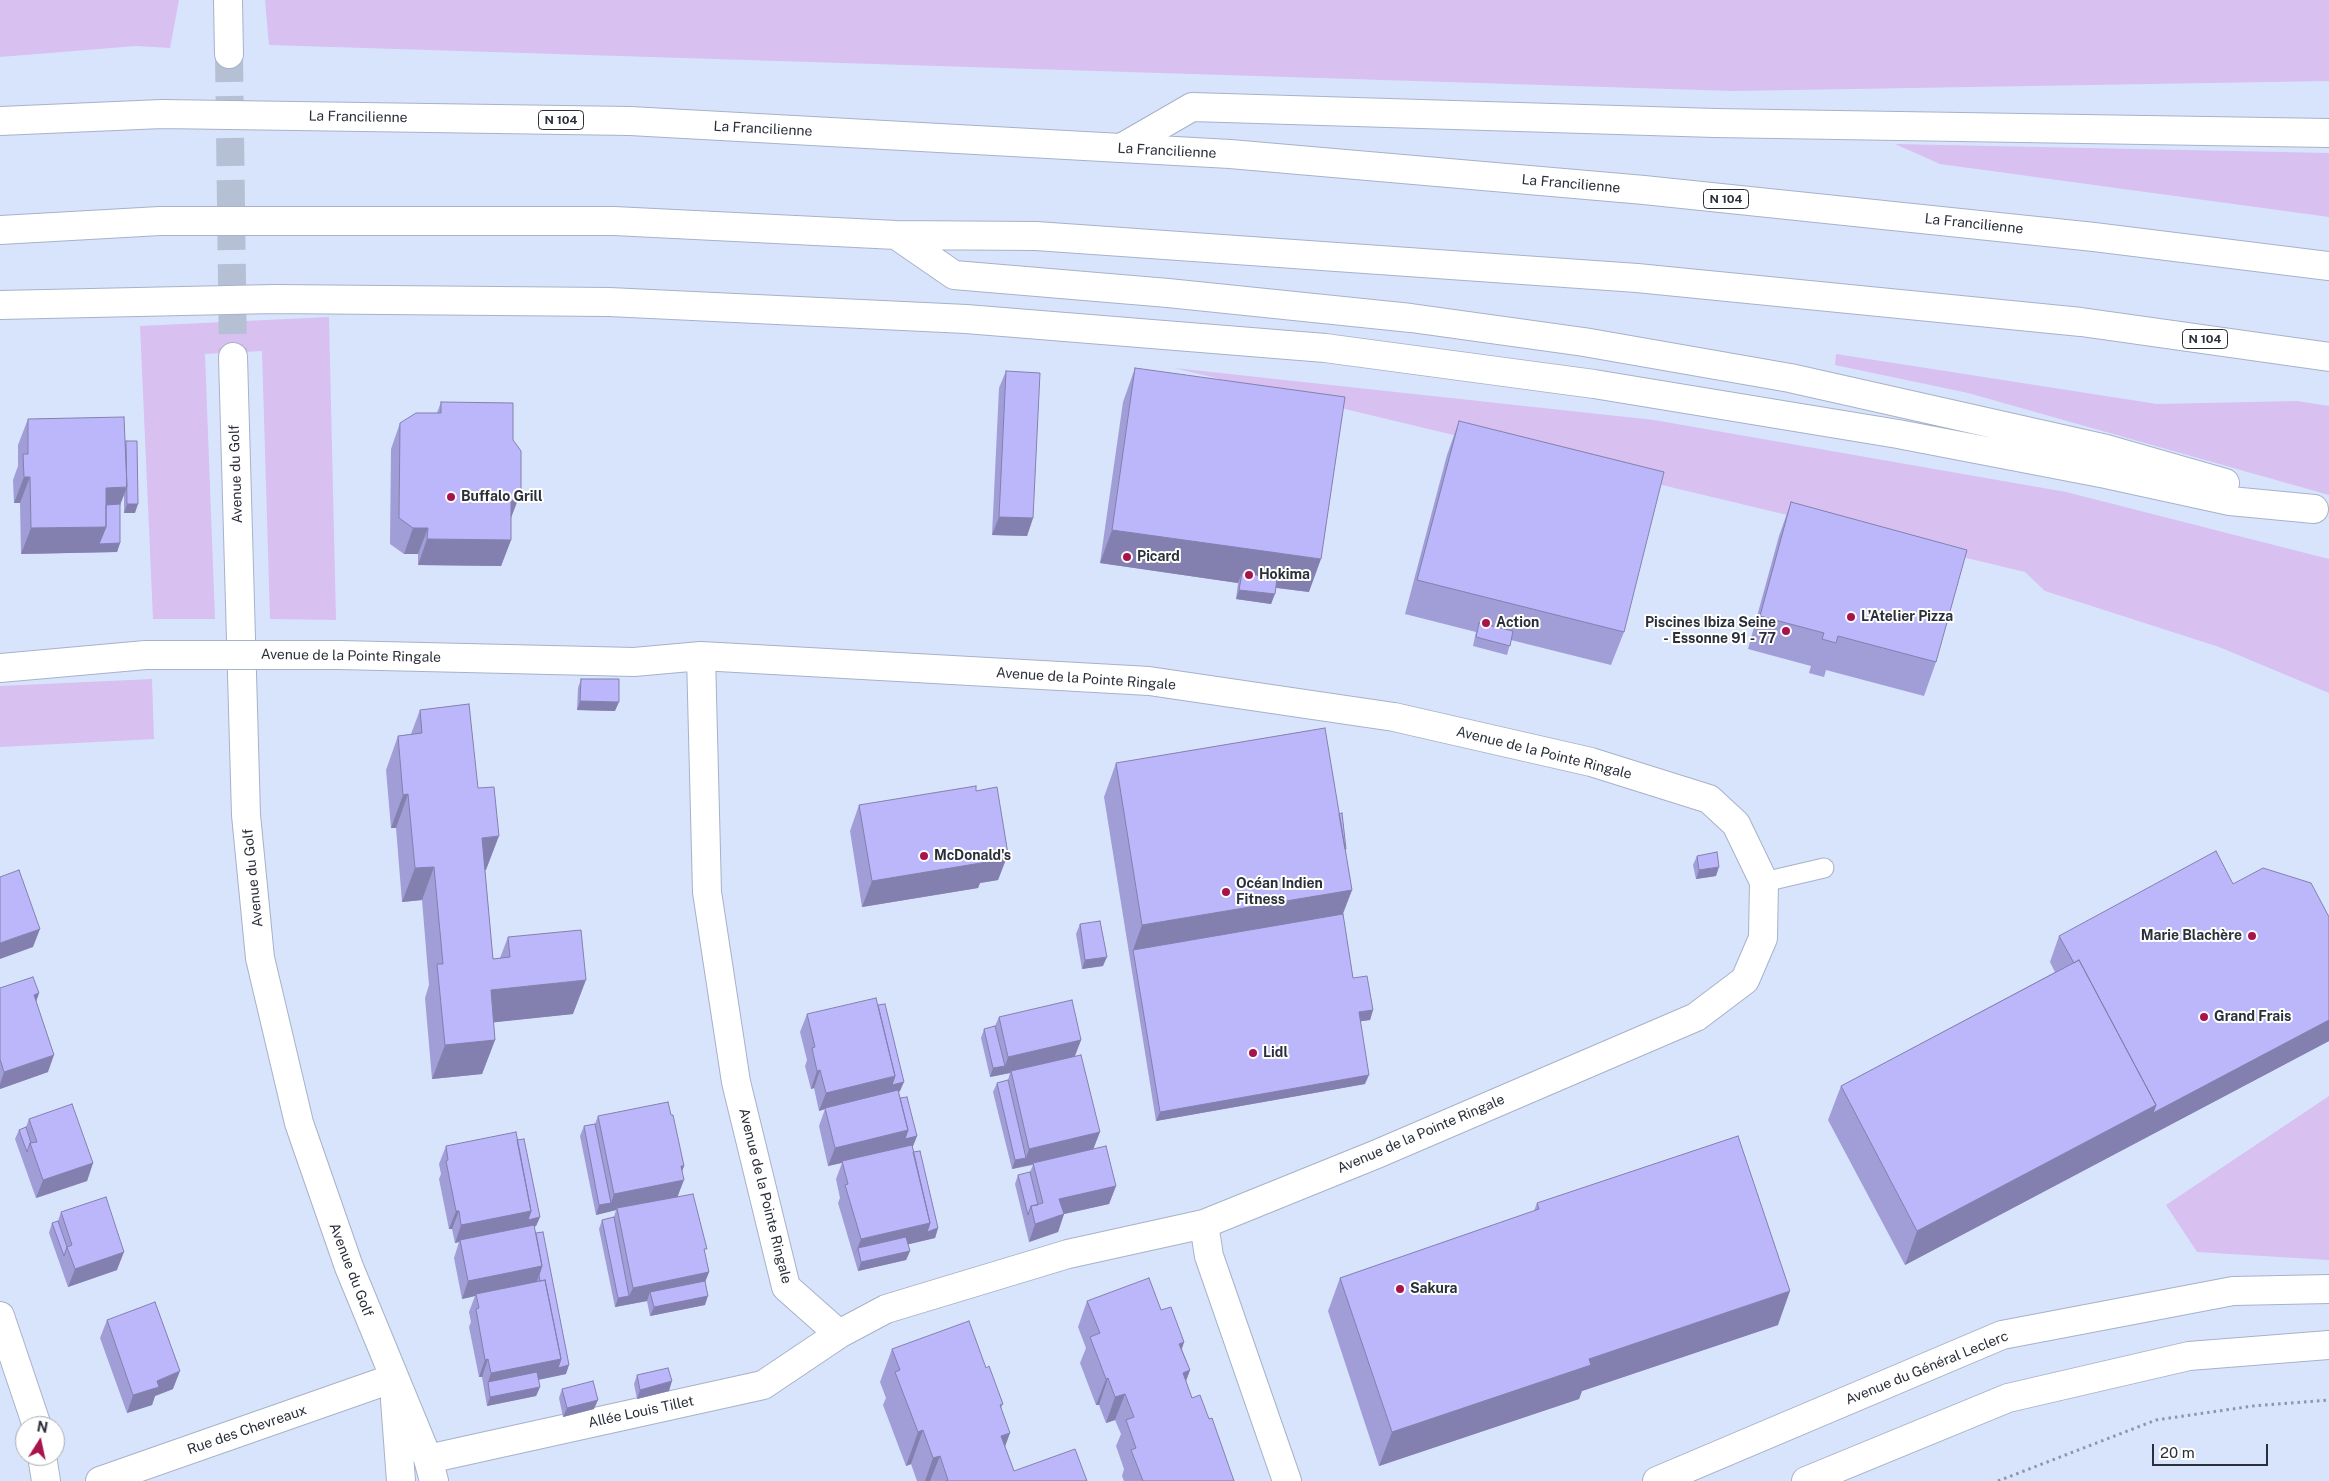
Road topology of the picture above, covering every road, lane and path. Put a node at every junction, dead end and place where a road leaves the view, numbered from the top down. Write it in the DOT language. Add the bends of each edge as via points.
graph roads {
  1 [pos="228,0"];
  2 [pos="229,54"];
  3 [pos="0,121"];
  4 [pos="2329,133"];
  5 [pos="1121,148"];
  6 [pos="0,230"];
  7 [pos="896,235"];
  8 [pos="2329,266"];
  9 [pos="0,305"];
  10 [pos="233,357"];
  11 [pos="2329,357"];
  12 [pos="2322,512"];
  13 [pos="701,656"];
  14 [pos="0,668"];
  15 [pos="1824,868"];
  16 [pos="1764,882"];
  17 [pos="1204,1224"];
  18 [pos="2329,1288"];
  19 [pos="0,1316"];
  20 [pos="839,1334"];
  21 [pos="2329,1345"];
  22 [pos="394,1378"];
  23 [pos="2329,1400"];
  24 [pos="34,1416"];
  25 [pos="44,1466"];
  26 [pos="431,1470"];
  27 [pos="46,1481"];
  28 [pos="100,1481"];
  29 [pos="401,1481"];
  30 [pos="1287,1481"];
  31 [pos="1657,1481"];
  32 [pos="1806,1481"];
  33 [pos="1998,1481"];
  1 -- 2 [label="main road"];
  3 -- 5 [label="main road, La Francilienne / N 104" via="162,114 630,121"];
  4 -- 5 [label="main road" via="1714,123 1192,107"];
  5 -- 8 [label="main road, La Francilienne / N 104" via="1240,155 1644,190 2094,237"];
  6 -- 7 [label="main road, N 104" via="160,221 614,221"];
  7 -- 11 [label="main road, N 104" via="1036,236 1637,278 2082,322"];
  7 -- 12 [label="main road" via="954,275 1412,318 1584,342 1790,378 2106,449"];
  9 -- 12 [label="main road" via="274,299 609,302 966,319 1315,348 1594,384 1907,436 2106,474 2230,502"];
  10 -- 22 [label="main road, Avenue du Golf" via="246,816 260,958 299,1124 349,1267"];
  13 -- 14 [label="main road, Avenue de la Pointe Ringale, bridge" via="634,662 339,655 146,655"];
  13 -- 16 [label="main road, Avenue de la Pointe Ringale" via="1149,681 1394,717 1591,762 1709,799 1736,824"];
  13 -- 20 [label="main road, Avenue de la Pointe Ringale" via="707,892 736,1082 786,1287"];
  15 -- 16 [label="lane"];
  16 -- 17 [label="main road, Avenue de la Pointe Ringale" via="1763,938 1745,980 1696,1017 1377,1154"];
  17 -- 20 [label="main road, Avenue de la Pointe Ringale" via="1068,1254 886,1309"];
  17 -- 30 [label="main road" via="1209,1256"];
  18 -- 31 [label="main road, Avenue du Général Leclerc" via="2233,1292 2002,1335"];
  19 -- 24 [label="main road"];
  20 -- 26 [label="main road, Allée Louis Tillet" via="763,1386"];
  21 -- 32 [label="main road" via="2189,1356 2008,1398"];
  22 -- 26 [label="main road, Avenue du Golf"];
  22 -- 28 [label="main road, Rue des Chevreaux"];
  22 -- 29 [label="main road"];
  23 -- 33 [label="path" via="2253,1406 2156,1420"];
  25 -- 27 [label="main road"];
}
